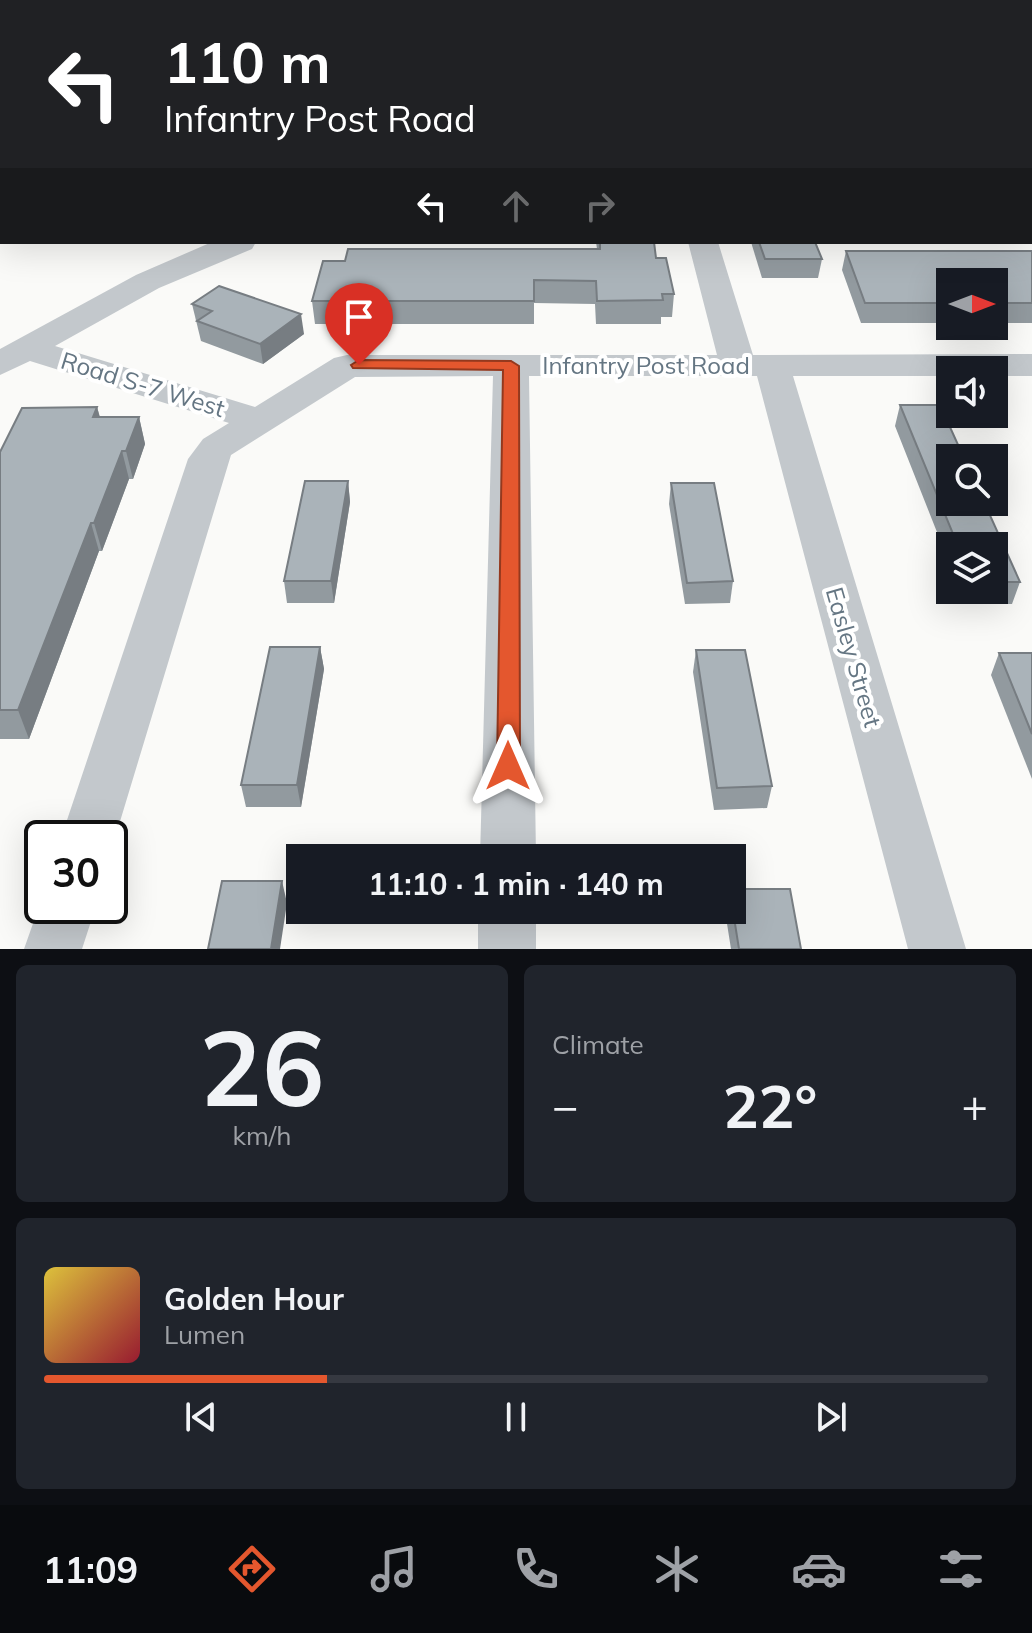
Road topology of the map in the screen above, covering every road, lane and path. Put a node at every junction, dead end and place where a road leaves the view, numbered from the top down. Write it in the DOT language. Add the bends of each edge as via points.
graph roads {
  1 [pos="236,244"];
  2 [pos="704,244"];
  3 [pos="13,356"];
  4 [pos="755,365"];
  5 [pos="1032,365"];
  6 [pos="511,366"];
  7 [pos="259,420"];
  8 [pos="94,820"];
  9 [pos="508,844"];
  10 [pos="61,924"];
  11 [pos="507,924"];
  12 [pos="53,949"];
  13 [pos="507,949"];
  14 [pos="937,949"];
  1 -- 3 [label="street" via="120,293"];
  2 -- 4 [label="street, Easley Street"];
  3 -- 7 [label="street, Road S-7 West"];
  4 -- 5 [label="street, Infantry Post Road"];
  4 -- 6 [label="street, Infantry Post Road"];
  4 -- 14 [label="street, Easley Street"];
  6 -- 7 [label="street, Infantry Post Road" via="347,366"];
  6 -- 9 [label="street"];
  7 -- 8 [label="street, Infantry Post Road" via="217,447 208,459"];
  10 -- 12 [label="street"];
  11 -- 13 [label="street"];
}
